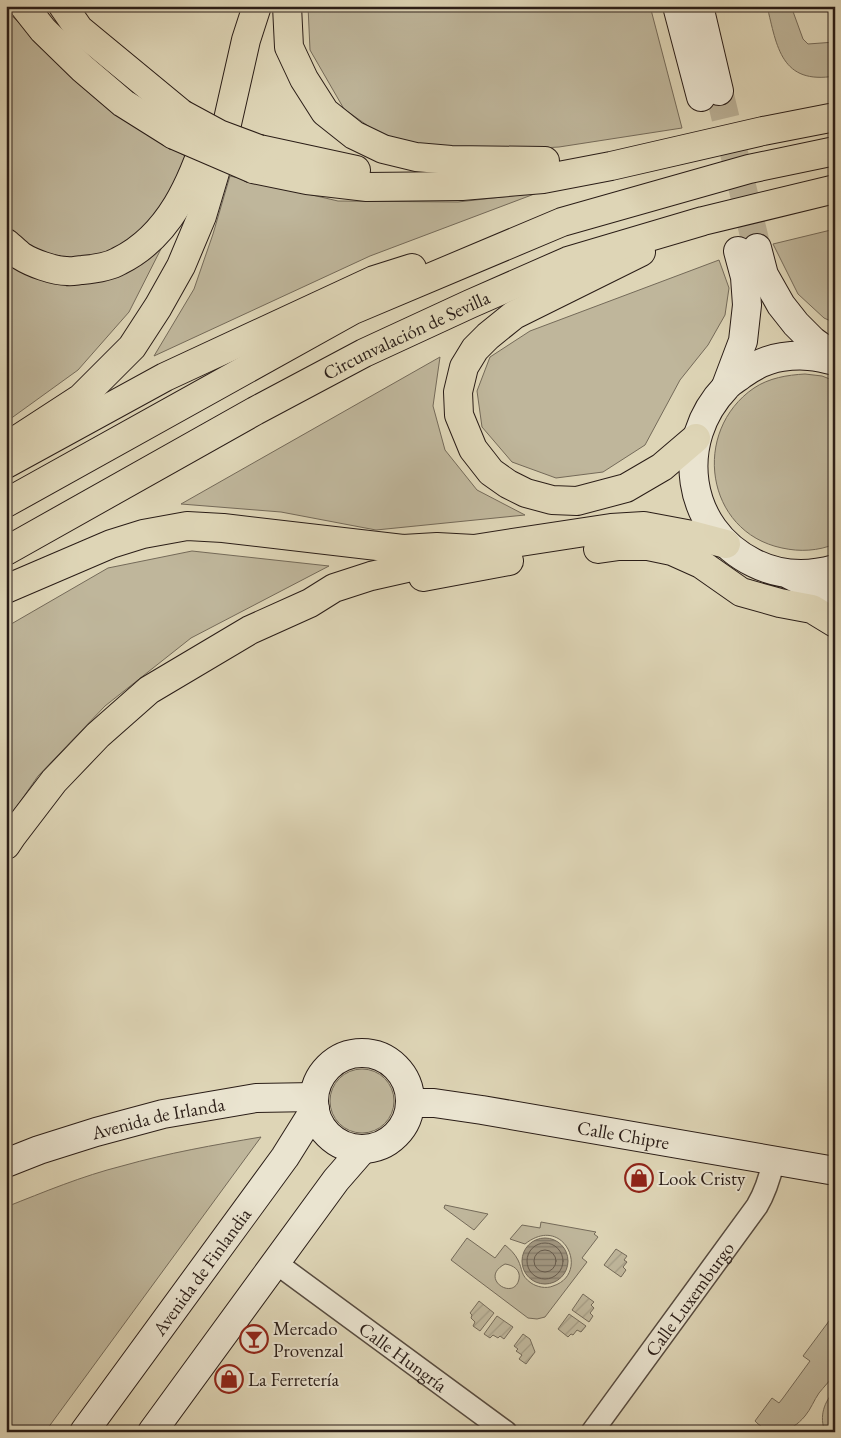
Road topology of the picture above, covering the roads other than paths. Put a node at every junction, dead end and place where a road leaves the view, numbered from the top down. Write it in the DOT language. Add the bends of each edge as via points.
graph roads {
  1 [pos="24,6"];
  2 [pos="63,6"];
  3 [pos="245,6"];
  4 [pos="257,6"];
  5 [pos="288,6"];
  6 [pos="677,6"];
  7 [pos="699,6"];
  8 [pos="835,101"];
  9 [pos="835,117"];
  10 [pos="178,124"];
  11 [pos="835,151"];
  12 [pos="256,159"];
  13 [pos="545,161"];
  14 [pos="835,189"];
  15 [pos="703,220"];
  16 [pos="562,222"];
  17 [pos="6,243"];
  18 [pos="835,359"];
  19 [pos="726,386"];
  20 [pos="696,438"];
  21 [pos="6,447"];
  22 [pos="171,459"];
  23 [pos="6,464"];
  24 [pos="6,503"];
  25 [pos="726,544"];
  26 [pos="474,549"];
  27 [pos="6,551"];
  28 [pos="835,569"];
  29 [pos="6,573"];
  30 [pos="786,574"];
  31 [pos="6,589"];
  32 [pos="835,599"];
  33 [pos="310,603"];
  34 [pos="835,623"];
  35 [pos="6,845"];
  36 [pos="314,1103"];
  37 [pos="411,1103"];
  38 [pos="363,1149"];
  39 [pos="774,1160"];
  40 [pos="6,1163"];
  41 [pos="835,1171"];
  42 [pos="276,1263"];
  43 [pos="84,1432"];
  44 [pos="152,1432"];
  45 [pos="506,1432"];
  46 [pos="592,1432"];
  1 -- 10 [label="highway" via="42,30 123,103"];
  2 -- 10 [label="highway" via="79,29"];
  3 -- 17 [label="highway" via="200,159 176,208 143,247 118,262 67,272 42,266 21,256"];
  4 -- 21 [label="highway" via="202,216 181,266 158,307 132,347 81,398"];
  5 -- 13 [label="highway" via="289,47 304,79 325,112 354,135 383,149 416,157"];
  6 -- 7 [label="main road" via="710,94"];
  8 -- 13 [label="highway" via="757,113"];
  9 -- 12 [label="highway" via="543,179 462,186 367,187 307,180"];
  10 -- 12 [label="highway, bridge"];
  11 -- 16 [label="highway" via="749,169"];
  12 -- 13 [label="highway" via="368,173 452,173"];
  14 -- 15 [label="highway, Circunvalación de Sevilla"];
  15 -- 20 [label="highway" via="514,315 475,349 464,367 458,392 458,415 473,449 491,472 526,493 552,500 577,501 626,488 662,467"];
  15 -- 22 [label="highway, Circunvalación de Sevilla" via="568,261 470,304 364,353"];
  16 -- 23 [label="highway" via="374,280 165,377"];
  16 -- 24 [label="highway" via="353,310"];
  18 -- 19 [label="main road" via="811,355 780,357 752,368"];
  18 -- 19 [label="main road" via="796,324 747,250 743,341"];
  19 -- 20 [label="main road" via="707,410"];
  20 -- 25 [label="main road" via="692,467 697,495 708,522"];
  22 -- 27 [label="highway, Circunvalación de Sevilla"];
  22 -- 29 [label="highway" via="66,537"];
  25 -- 26 [label="highway" via="644,526"];
  25 -- 30 [label="main road" via="744,558"];
  26 -- 31 [label="highway" via="402,549 186,526 111,544"];
  26 -- 33 [label="highway" via="334,588"];
  28 -- 30 [label="main road" via="817,574"];
  30 -- 32 [label="main road"];
  33 -- 34 [label="highway" via="341,599 420,577 521,559 618,546 648,546 672,551 701,564 741,592 812,609"];
  33 -- 35 [label="highway" via="250,630 149,690 98,735 54,781"];
  36 -- 37 [label="main road" via="316,1086 329,1066 338,1058 361,1052 384,1057 394,1063 407,1082"];
  36 -- 38 [label="main road" via="318,1120 331,1138 351,1148"];
  36 -- 40 [label="main road, Avenida de Irlanda" via="256,1098 163,1114 96,1132"];
  36 -- 43 [label="main road, Avenida de Finlandia" via="285,1158"];
  37 -- 38 [label="main road" via="403,1128 395,1136 374,1148"];
  37 -- 39 [label="main road, Calle Chipre" via="466,1107"];
  38 -- 42 [label="main road" via="336,1180"];
  39 -- 41 [label="main road, Calle Chipre"];
  39 -- 46 [label="street, Calle Luxemburgo" via="764,1194 756,1207"];
  42 -- 44 [label="main road"];
  42 -- 45 [label="street, Calle Hungría"];
}
